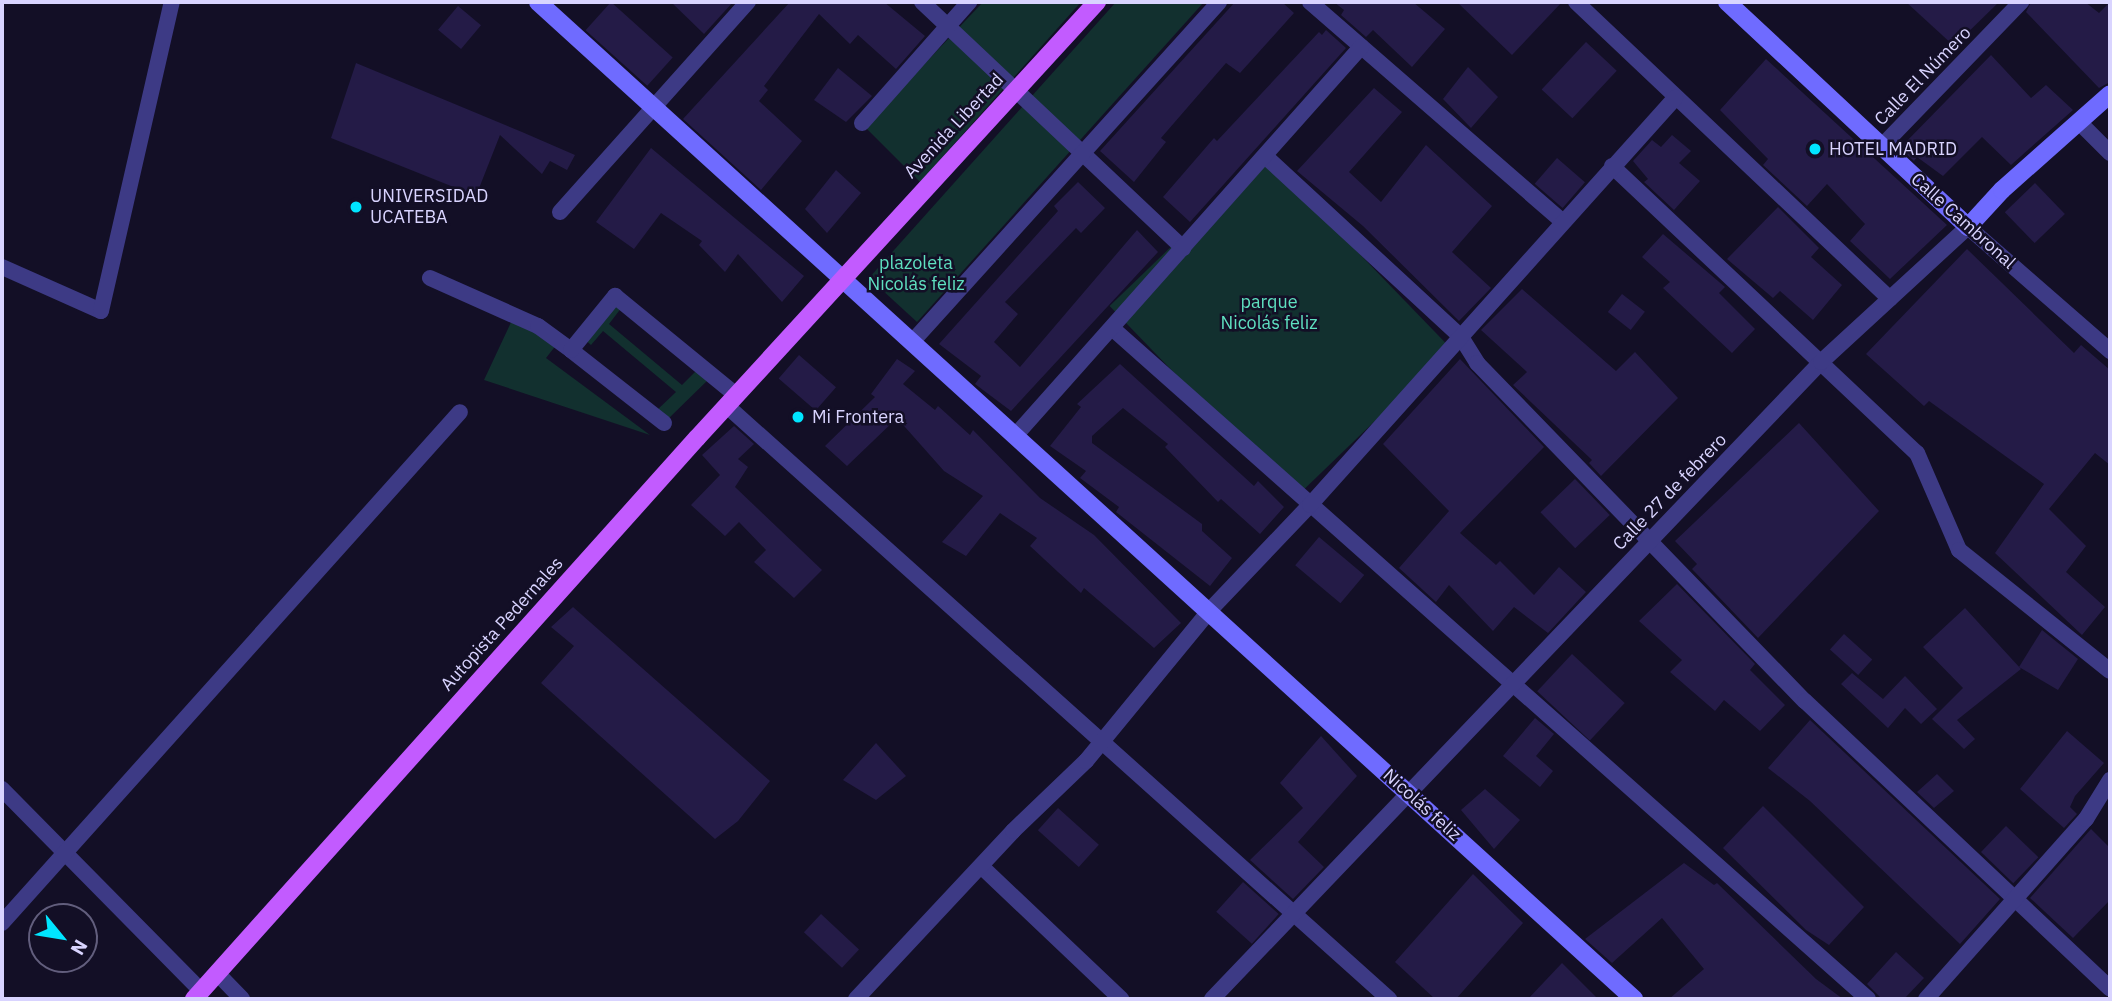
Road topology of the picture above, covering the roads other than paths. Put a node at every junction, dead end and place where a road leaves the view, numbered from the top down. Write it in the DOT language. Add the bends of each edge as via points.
graph roads {
  1 [pos="172,2"];
  2 [pos="748,2"];
  3 [pos="922,2"];
  4 [pos="969,2"];
  5 [pos="1097,2"];
  6 [pos="1219,2"];
  7 [pos="1310,2"];
  8 [pos="1576,2"];
  9 [pos="1727,2"];
  10 [pos="2021,2"];
  11 [pos="546,4"];
  12 [pos="948,25"];
  13 [pos="1361,47"];
  14 [pos="1016,91"];
  15 [pos="2110,94"];
  16 [pos="1675,98"];
  17 [pos="653,106"];
  18 [pos="2079,122"];
  19 [pos="862,123"];
  20 [pos="1881,147"];
  21 [pos="1082,153"];
  22 [pos="2110,153"];
  23 [pos="1265,156"];
  24 [pos="1612,166"];
  25 [pos="561,212"];
  26 [pos="1563,222"];
  27 [pos="1968,228"];
  28 [pos="1183,248"];
  29 [pos="2,267"];
  30 [pos="430,278"];
  31 [pos="842,278"];
  32 [pos="1890,299"];
  33 [pos="1112,328"];
  34 [pos="1461,337"];
  35 [pos="912,342"];
  36 [pos="570,350"];
  37 [pos="2110,351"];
  38 [pos="1821,362"];
  39 [pos="732,400"];
  40 [pos="460,412"];
  41 [pos="664,423"];
  42 [pos="1015,436"];
  43 [pos="1310,505"];
  44 [pos="1651,539"];
  45 [pos="1210,610"];
  46 [pos="2110,671"];
  47 [pos="1511,685"];
  48 [pos="1101,744"];
  49 [pos="2110,780"];
  50 [pos="2,789"];
  51 [pos="1408,792"];
  52 [pos="64,853"];
  53 [pos="982,867"];
  54 [pos="2015,899"];
  55 [pos="1294,912"];
  56 [pos="2,923"];
  57 [pos="217,973"];
  58 [pos="2110,988"];
  59 [pos="197,995"];
  60 [pos="242,999"];
  61 [pos="856,999"];
  62 [pos="1121,999"];
  63 [pos="1212,999"];
  64 [pos="1389,999"];
  65 [pos="1634,999"];
  66 [pos="1868,999"];
  67 [pos="1926,999"];
  1 -- 29 [label="street" via="101,311"];
  2 -- 17 [label="street"];
  3 -- 12 [label="street"];
  4 -- 12 [label="street"];
  5 -- 14 [label="main road, Avenida Libertad"];
  6 -- 21 [label="street"];
  7 -- 13 [label="street"];
  8 -- 16 [label="street"];
  9 -- 20 [label="main road, Calle Cambronal"];
  10 -- 20 [label="street, Calle El Número"];
  11 -- 17 [label="main road, Nicolás feliz"];
  12 -- 14 [label="street"];
  12 -- 19 [label="street"];
  13 -- 23 [label="street"];
  13 -- 26 [label="street"];
  14 -- 21 [label="street"];
  14 -- 31 [label="main road, Avenida Libertad"];
  15 -- 18 [label="main road"];
  16 -- 24 [label="street"];
  16 -- 32 [label="street"];
  17 -- 25 [label="street"];
  17 -- 31 [label="main road, Nicolás feliz"];
  18 -- 22 [label="street"];
  18 -- 27 [label="main road"];
  20 -- 27 [label="main road, Calle Cambronal"];
  21 -- 28 [label="street"];
  21 -- 35 [label="street"];
  23 -- 28 [label="street"];
  23 -- 34 [label="street"];
  24 -- 26 [label="street"];
  24 -- 38 [label="street"];
  26 -- 34 [label="street"];
  27 -- 32 [label="street, Calle 27 de febrero"];
  27 -- 37 [label="street, Calle Cambronal"];
  28 -- 33 [label="street"];
  30 -- 36 [label="street" via="538,326"];
  31 -- 35 [label="main road, Nicolás feliz"];
  31 -- 39 [label="main road, Autopista Pedernales"];
  32 -- 38 [label="street, Calle 27 de febrero"];
  33 -- 42 [label="street"];
  33 -- 43 [label="street"];
  34 -- 43 [label="street"];
  34 -- 44 [label="street" via="1477,363"];
  35 -- 42 [label="main road, Nicolás feliz"];
  36 -- 39 [label="street" via="615,296"];
  36 -- 41 [label="street"];
  38 -- 44 [label="street, Calle 27 de febrero"];
  38 -- 46 [label="street" via="1917,453 1959,550"];
  39 -- 48 [label="street"];
  39 -- 57 [label="main road, Autopista Pedernales"];
  40 -- 52 [label="street"];
  42 -- 45 [label="main road, Nicolás feliz"];
  43 -- 45 [label="street"];
  43 -- 47 [label="street"];
  44 -- 47 [label="street, Calle 27 de febrero"];
  44 -- 54 [label="street" via="1805,701"];
  45 -- 48 [label="street"];
  45 -- 51 [label="main road, Nicolás feliz"];
  47 -- 51 [label="street, Calle 27 de febrero"];
  47 -- 66 [label="street"];
  48 -- 53 [label="street"];
  48 -- 55 [label="street"];
  49 -- 54 [label="street" via="2086,819"];
  50 -- 52 [label="street"];
  51 -- 55 [label="street, Calle 27 de febrero"];
  51 -- 65 [label="main road, Nicolás feliz"];
  52 -- 56 [label="street"];
  52 -- 59 [label="street"];
  53 -- 61 [label="street"];
  53 -- 62 [label="street"];
  54 -- 58 [label="street"];
  54 -- 67 [label="street"];
  55 -- 63 [label="street, Calle 27 de febrero"];
  55 -- 64 [label="street"];
  57 -- 59 [label="main road, Autopista Pedernales"];
  57 -- 60 [label="street"];
}
